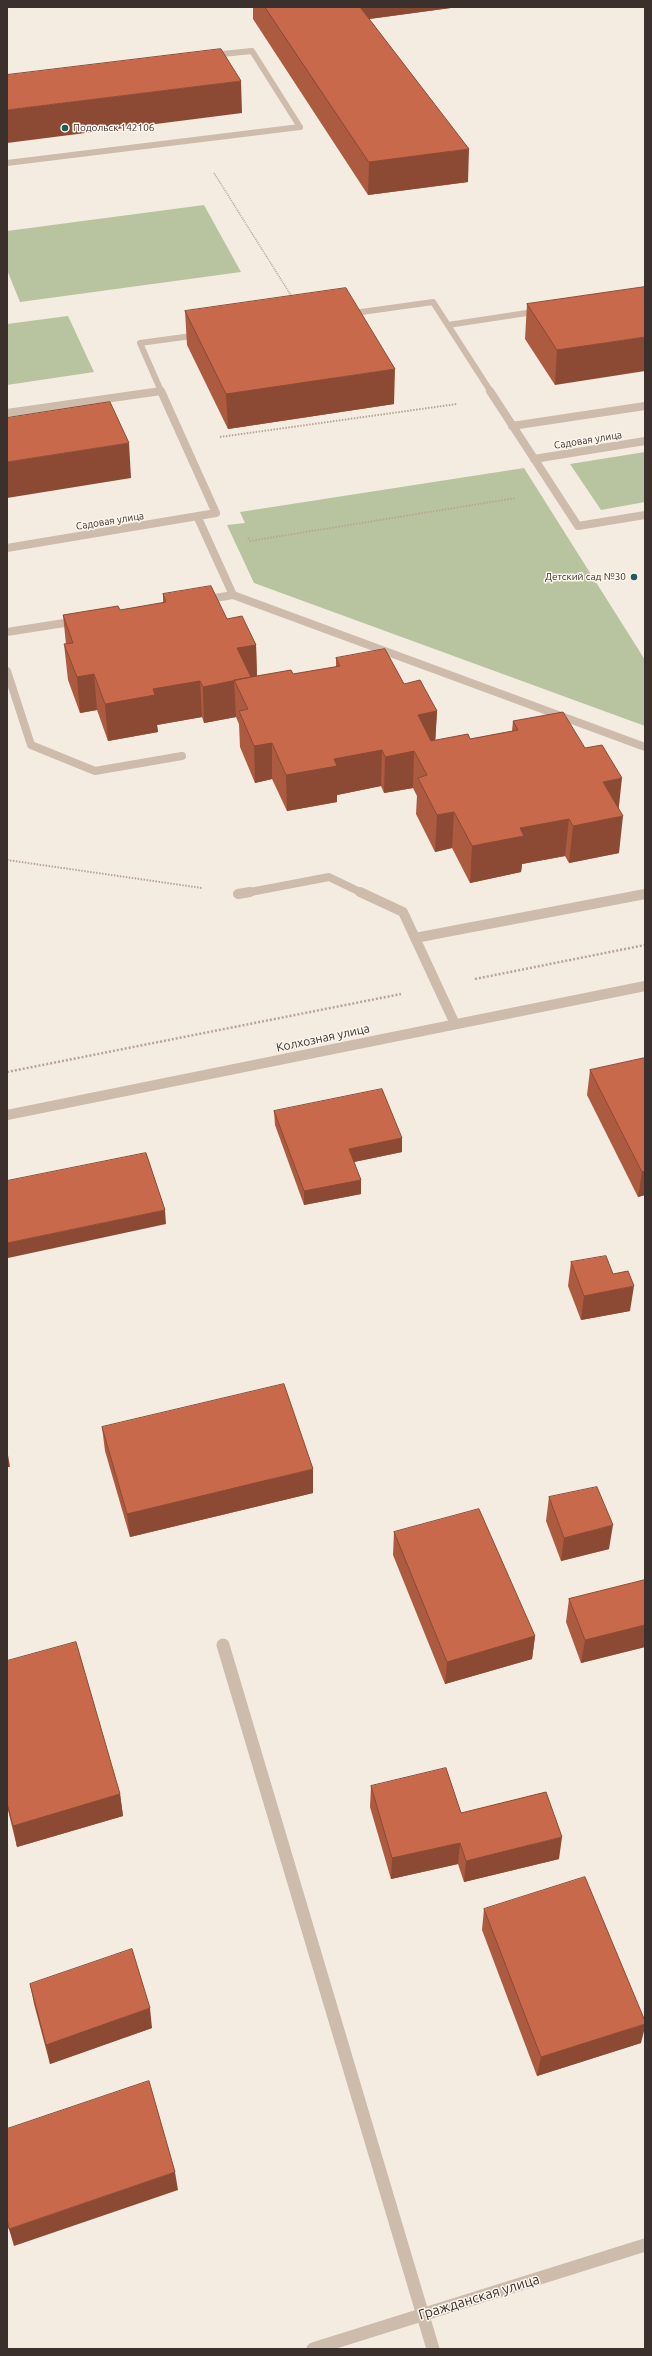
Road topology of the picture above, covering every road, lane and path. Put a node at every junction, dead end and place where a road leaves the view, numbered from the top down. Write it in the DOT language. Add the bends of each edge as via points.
graph roads {
  1 [pos="204,56"];
  2 [pos="7,163"];
  3 [pos="211,167"];
  4 [pos="550,309"];
  5 [pos="307,320"];
  6 [pos="448,324"];
  7 [pos="208,334"];
  8 [pos="161,391"];
  9 [pos="463,403"];
  10 [pos="645,406"];
  11 [pos="7,413"];
  12 [pos="512,426"];
  13 [pos="214,438"];
  14 [pos="645,442"];
  15 [pos="534,459"];
  16 [pos="555,492"];
  17 [pos="645,515"];
  18 [pos="198,518"];
  19 [pos="246,535"];
  20 [pos="7,548"];
  21 [pos="233,595"];
  22 [pos="194,602"];
  23 [pos="85,620"];
  24 [pos="7,632"];
  25 [pos="7,671"];
  26 [pos="645,747"];
  27 [pos="182,756"];
  28 [pos="7,860"];
  29 [pos="238,894"];
  30 [pos="645,894"];
  31 [pos="415,938"];
  32 [pos="645,945"];
  33 [pos="645,986"];
  34 [pos="438,987"];
  35 [pos="455,1024"];
  36 [pos="7,1072"];
  37 [pos="7,1116"];
  38 [pos="223,1645"];
  39 [pos="645,2245"];
  40 [pos="423,2314"];
  41 [pos="314,2349"];
  42 [pos="433,2349"];
  1 -- 2 [label="street" via="252,51 300,127"];
  3 -- 5 [label="path"];
  4 -- 6 [label="street"];
  5 -- 6 [label="street" via="434,302"];
  6 -- 12 [label="street"];
  7 -- 8 [label="street" via="140,343"];
  8 -- 11 [label="street"];
  8 -- 18 [label="street, Садовая улица" via="216,513"];
  9 -- 13 [label="path"];
  10 -- 12 [label="street"];
  12 -- 15 [label="street"];
  14 -- 15 [label="street, Садовая улица"];
  15 -- 16 [label="street"];
  16 -- 17 [label="street" via="578,526"];
  16 -- 19 [label="path" via="250,541"];
  18 -- 20 [label="street, Садовая улица"];
  18 -- 21 [label="street"];
  21 -- 22 [label="street"];
  21 -- 26 [label="street"];
  23 -- 24 [label="street"];
  25 -- 27 [label="street" via="31,745 95,771"];
  28 -- 29 [label="path"];
  29 -- 31 [label="street" via="329,877 403,912"];
  30 -- 31 [label="street"];
  31 -- 34 [label="street"];
  32 -- 34 [label="path"];
  33 -- 35 [label="street, Колхозная улица"];
  34 -- 35 [label="street"];
  34 -- 36 [label="path"];
  35 -- 37 [label="street, Колхозная улица"];
  38 -- 40 [label="street"];
  39 -- 40 [label="street, Гражданская улица"];
  40 -- 41 [label="street, Гражданская улица"];
  40 -- 42 [label="street"];
}
